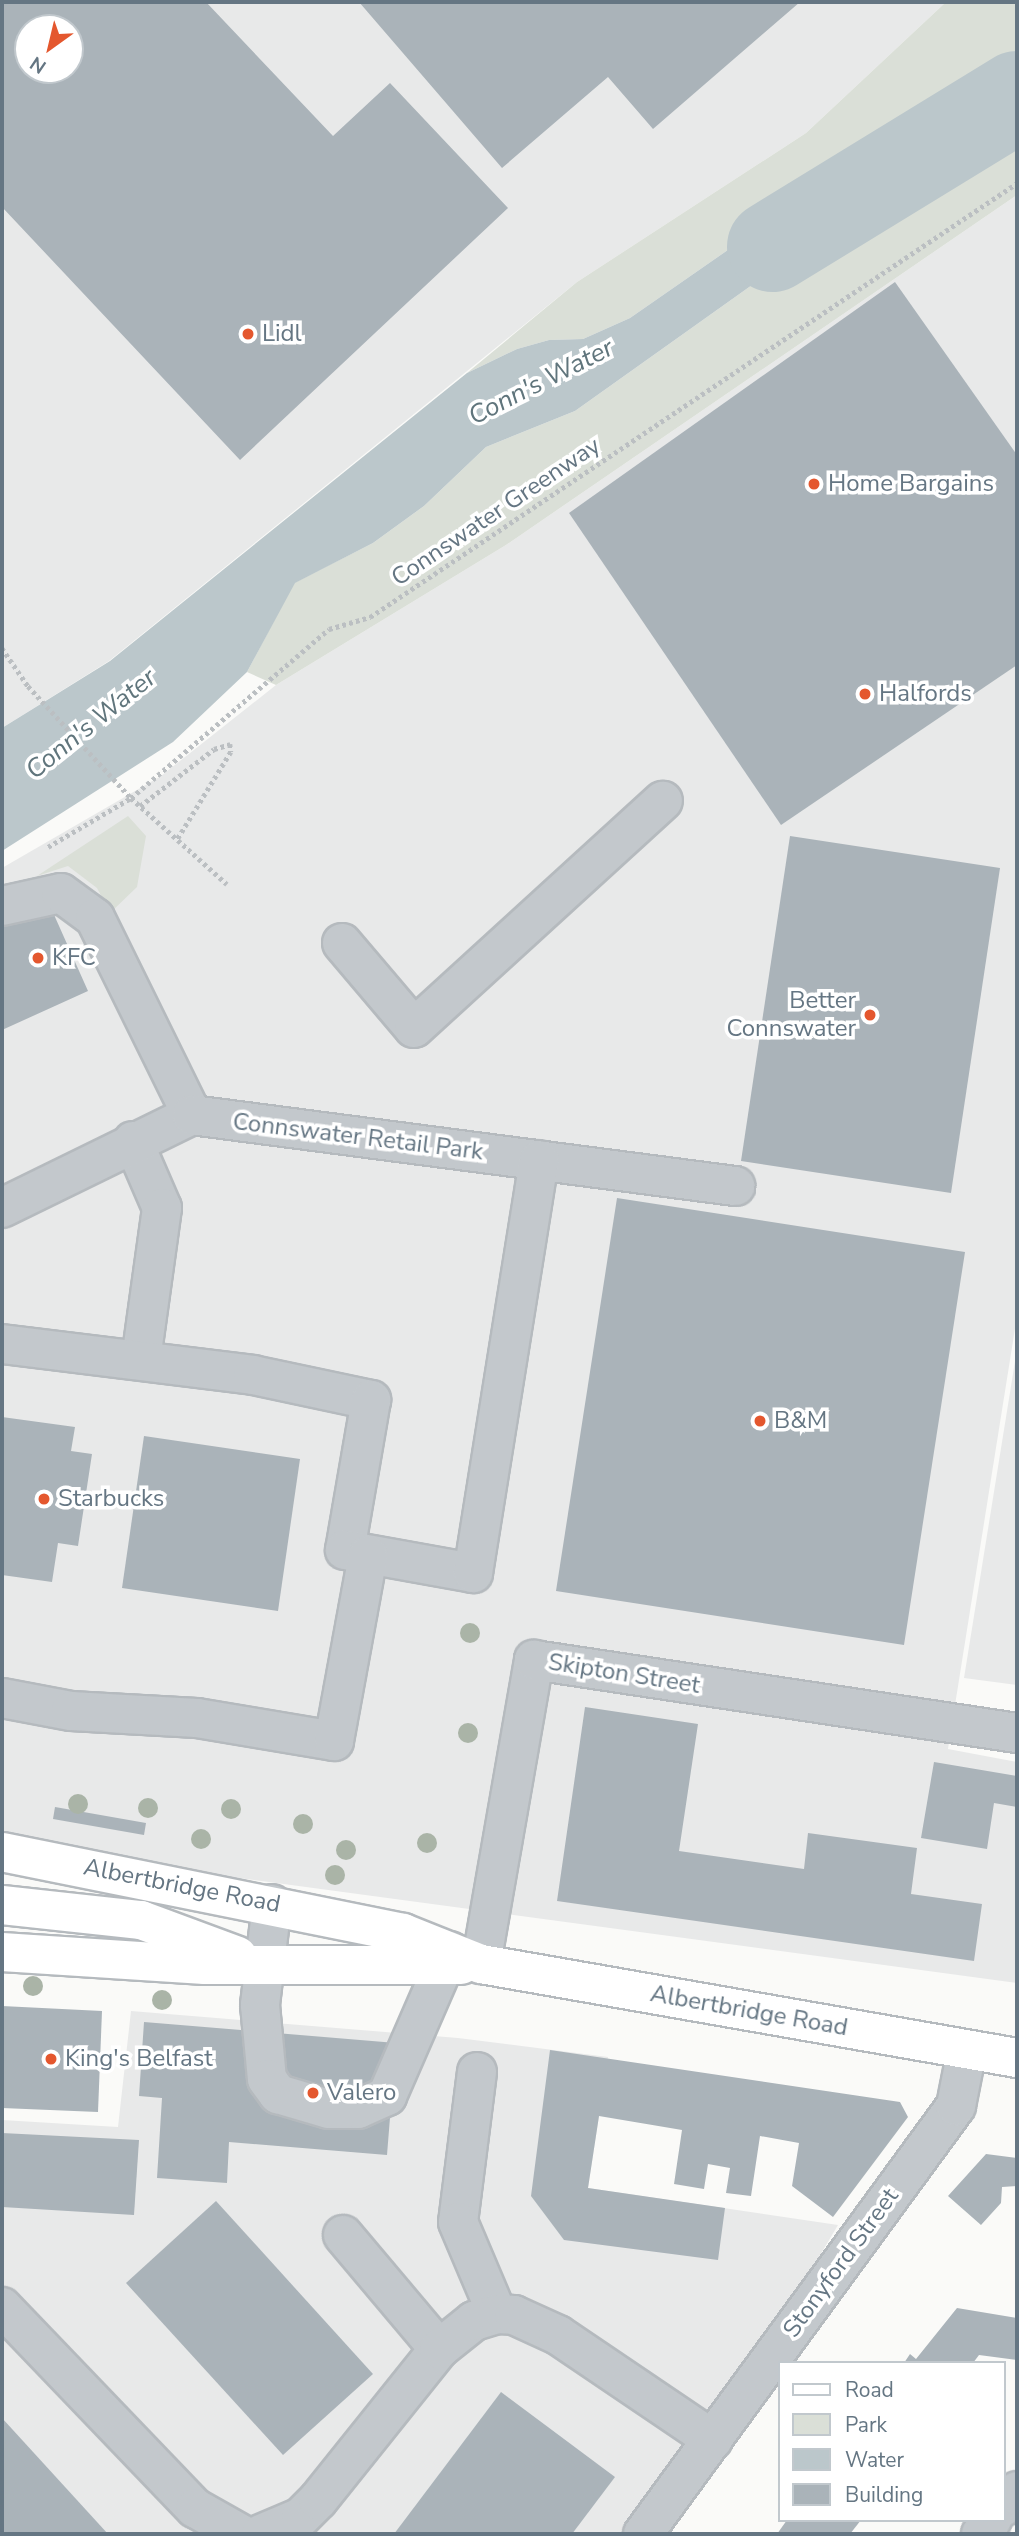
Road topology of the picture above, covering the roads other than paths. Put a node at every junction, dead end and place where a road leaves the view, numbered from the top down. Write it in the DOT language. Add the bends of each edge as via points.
graph roads {
  1 [pos="663,801"];
  2 [pos="2,906"];
  3 [pos="342,943"];
  4 [pos="192,1115"];
  5 [pos="133,1141"];
  6 [pos="539,1160"];
  7 [pos="734,1186"];
  8 [pos="2,1208"];
  9 [pos="2,1344"];
  10 [pos="141,1359"];
  11 [pos="368,1555"];
  12 [pos="2,1698"];
  13 [pos="1017,1733"];
  14 [pos="2,1852"];
  15 [pos="272,1904"];
  16 [pos="2,1905"];
  17 [pos="2,1952"];
  18 [pos="459,1960"];
  19 [pos="263,1965"];
  20 [pos="967,2050"];
  21 [pos="1017,2058"];
  22 [pos="478,2072"];
  23 [pos="343,2235"];
  24 [pos="2,2307"];
  25 [pos="497,2314"];
  26 [pos="439,2349"];
  27 [pos="713,2440"];
  28 [pos="1017,2491"];
  29 [pos="1005,2505"];
  30 [pos="241,2534"];
  31 [pos="261,2534"];
  32 [pos="643,2534"];
  1 -- 3 [label="street" via="414,1028"];
  2 -- 4 [label="street" via="61,893 95,918"];
  4 -- 5 [label="street"];
  4 -- 6 [label="street, Connswater Retail Park"];
  5 -- 8 [label="street"];
  5 -- 10 [label="street" via="162,1208"];
  6 -- 7 [label="street, Connswater Retail Park"];
  6 -- 11 [label="street" via="473,1573"];
  9 -- 10 [label="street"];
  10 -- 11 [label="street" via="371,1400 345,1550"];
  11 -- 12 [label="street" via="334,1741 197,1718 71,1711"];
  13 -- 18 [label="street, Skipton Street" via="534,1660"];
  14 -- 15 [label="main road, Albertbridge Road"];
  15 -- 18 [label="main road, Albertbridge Road" via="403,1933"];
  15 -- 19 [label="street"];
  16 -- 19 [label="main road" via="142,1920"];
  17 -- 19 [label="main road, Albertbridge Road"];
  18 -- 19 [label="main road, Albertbridge Road"];
  18 -- 19 [label="street" via="387,2096 358,2109 330,2109 278,2094 267,2078"];
  18 -- 20 [label="main road, Albertbridge Road"];
  20 -- 21 [label="main road, Albertbridge Road"];
  20 -- 27 [label="street, Stonyford Street" via="956,2106"];
  22 -- 25 [label="street" via="458,2222"];
  23 -- 26 [label="street"];
  24 -- 30 [label="street" via="195,2508"];
  25 -- 26 [label="street" via="474,2321"];
  25 -- 27 [label="street" via="514,2315 558,2335"];
  26 -- 31 [label="street" via="318,2500 301,2517"];
  27 -- 32 [label="street, Stonyford Street"];
  28 -- 29 [label="street"];
}
